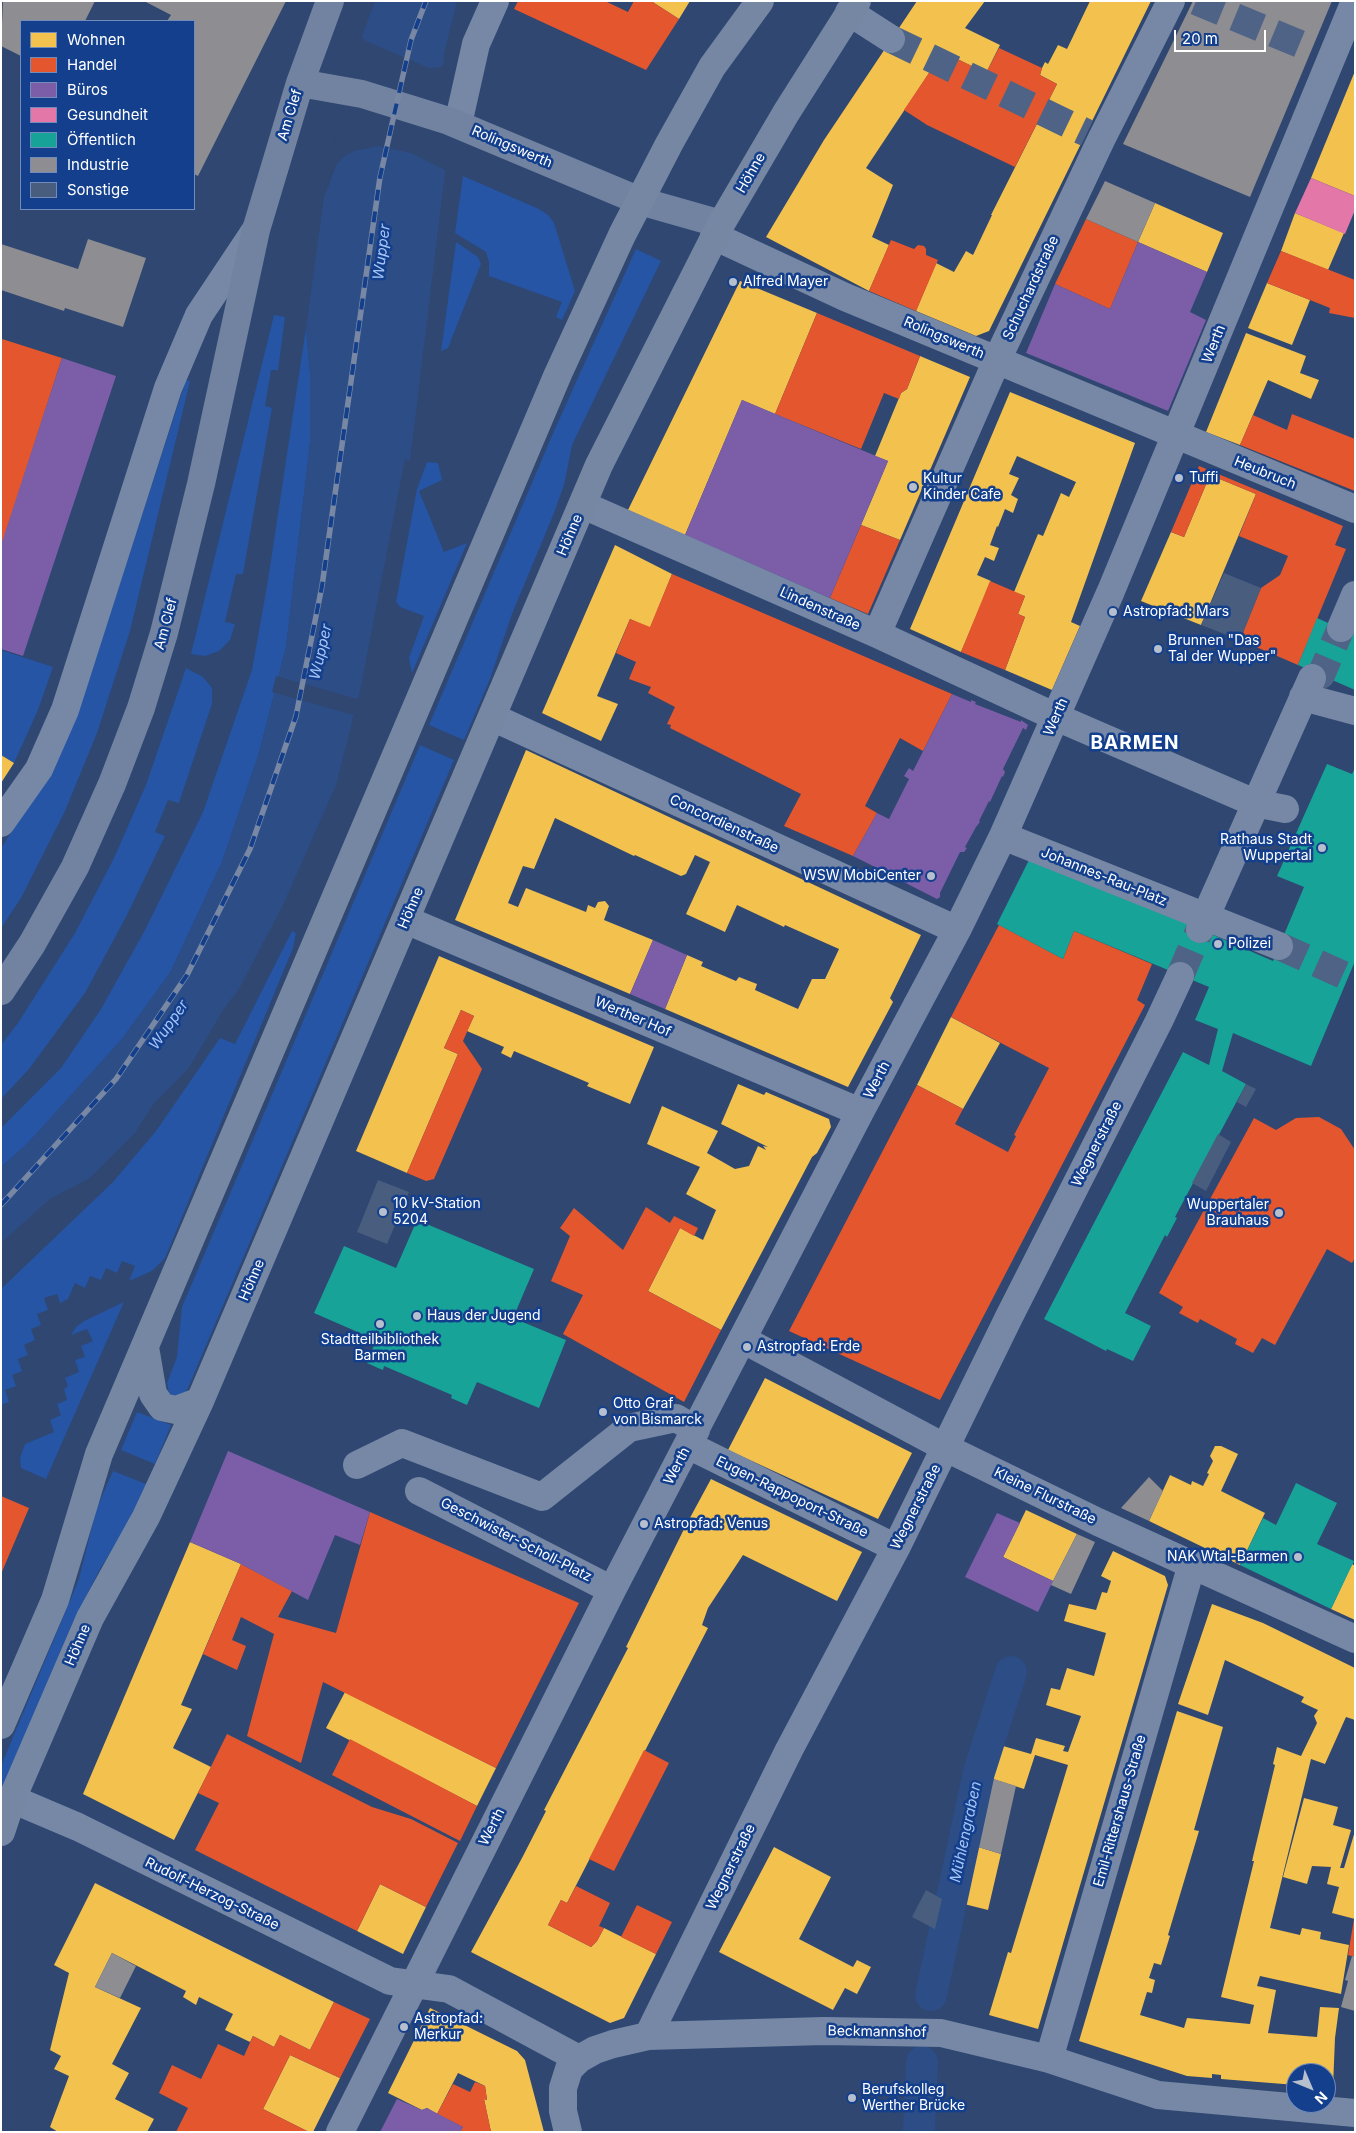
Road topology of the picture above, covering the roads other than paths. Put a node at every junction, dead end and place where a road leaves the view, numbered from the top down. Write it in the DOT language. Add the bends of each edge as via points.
graph roads {
  1 [pos="330,1"];
  2 [pos="496,1"];
  3 [pos="760,1"];
  4 [pos="1171,1"];
  5 [pos="1355,1"];
  6 [pos="853,6"];
  7 [pos="890,39"];
  8 [pos="300,83"];
  9 [pos="453,122"];
  10 [pos="640,201"];
  11 [pos="256,230"];
  12 [pos="717,230"];
  13 [pos="997,360"];
  14 [pos="1176,436"];
  15 [pos="583,505"];
  16 [pos="1355,509"];
  17 [pos="1355,595"];
  18 [pos="1341,628"];
  19 [pos="877,634"];
  20 [pos="1355,711"];
  21 [pos="492,717"];
  22 [pos="1056,718"];
  23 [pos="1255,803"];
  24 [pos="1285,809"];
  25 [pos="1,822"];
  26 [pos="1003,836"];
  27 [pos="406,920"];
  28 [pos="1200,929"];
  29 [pos="957,930"];
  30 [pos="1279,946"];
  31 [pos="1180,976"];
  32 [pos="1,991"];
  33 [pos="860,1112"];
  34 [pos="742,1339"];
  35 [pos="145,1347"];
  36 [pos="200,1401"];
  37 [pos="692,1438"];
  38 [pos="946,1448"];
  39 [pos="357,1465"];
  40 [pos="419,1491"];
  41 [pos="896,1548"];
  42 [pos="1192,1564"];
  43 [pos="612,1590"];
  44 [pos="1355,1639"];
  45 [pos="1,1725"];
  46 [pos="12,1799"];
  47 [pos="1,1832"];
  48 [pos="412,1985"];
  49 [pos="648,2036"];
  50 [pos="579,2059"];
  51 [pos="1049,2059"];
  52 [pos="1355,2113"];
  53 [pos="340,2132"];
  54 [pos="568,2132"];
  1 -- 8 [label="main road, Am Clef"];
  2 -- 9 [label="street" via="476,44"];
  3 -- 10 [label="main road" via="712,67"];
  4 -- 13 [label="street, Schuchardstraße" via="1094,136"];
  5 -- 14 [label="street, Werth" via="1322,53"];
  6 -- 7 [label="street"];
  6 -- 12 [label="main road, Höhne"];
  8 -- 9 [label="main road, Rolingswerth" via="362,94"];
  8 -- 11 [label="main road, Am Clef"];
  9 -- 10 [label="main road, Rolingswerth"];
  10 -- 12 [label="main road, Rolingswerth"];
  10 -- 35 [label="main road" via="558,374"];
  11 -- 25 [label="street, Am Clef" via="199,315 168,388 65,710 39,769"];
  11 -- 32 [label="main road, Am Clef" via="199,493 164,633 141,708 75,867 32,944"];
  12 -- 13 [label="street, Rolingswerth" via="845,297"];
  12 -- 15 [label="main road, Höhne" via="599,465"];
  13 -- 14 [label="street, Rolingswerth"];
  13 -- 19 [label="street, Schuchardstraße"];
  14 -- 16 [label="street, Heubruch"];
  14 -- 22 [label="street, Werth"];
  15 -- 19 [label="street, Lindenstraße"];
  15 -- 21 [label="main road, Höhne"];
  17 -- 18 [label="street"];
  19 -- 22 [label="street, Lindenstraße"];
  20 -- 23 [label="street" via="1307,688"];
  21 -- 27 [label="main road, Höhne"];
  21 -- 29 [label="street, Concordienstraße"];
  22 -- 23 [label="street"];
  22 -- 26 [label="street, Werth"];
  23 -- 24 [label="street"];
  23 -- 28 [label="street"];
  26 -- 29 [label="street, Werth"];
  26 -- 30 [label="street, Johannes-Rau-Platz"];
  27 -- 33 [label="street, Werther Hof"];
  27 -- 36 [label="main road, Höhne"];
  29 -- 33 [label="street, Werth"];
  31 -- 38 [label="street, Wegnerstraße"];
  33 -- 34 [label="street, Werth"];
  34 -- 37 [label="street, Werth"];
  34 -- 38 [label="street, Kleine Flurstraße"];
  35 -- 36 [label="main road" via="153,1394 162,1407 176,1410"];
  35 -- 45 [label="main road" via="99,1454 55,1600"];
  36 -- 46 [label="main road, Höhne" via="150,1508 90,1618"];
  37 -- 39 [label="street" via="676,1418 629,1428 542,1497 402,1443"];
  37 -- 41 [label="street, Eugen-Rappoport-Straße"];
  37 -- 43 [label="street, Werth"];
  38 -- 41 [label="street, Wegnerstraße"];
  38 -- 42 [label="street, Kleine Flurstraße"];
  40 -- 43 [label="street, Geschwister-Scholl-Platz"];
  41 -- 49 [label="street, Wegnerstraße" via="789,1750"];
  42 -- 44 [label="street, Kleine Flurstraße"];
  42 -- 51 [label="street, Emil-Rittershaus-Straße"];
  43 -- 48 [label="street, Werth"];
  46 -- 47 [label="main road, Höhne"];
  46 -- 48 [label="street, Rudolf-Herzog-Straße" via="78,1827 360,1968 390,1981"];
  48 -- 50 [label="street" via="449,1990"];
  48 -- 53 [label="street, Werth"];
  49 -- 50 [label="street, Beckmannshof" via="613,2044"];
  49 -- 51 [label="street, Beckmannshof" via="824,2031 941,2033"];
  50 -- 54 [label="street" via="570,2070 563,2088 562,2111"];
  51 -- 52 [label="street, Beckmannshof" via="1158,2095"];
}
